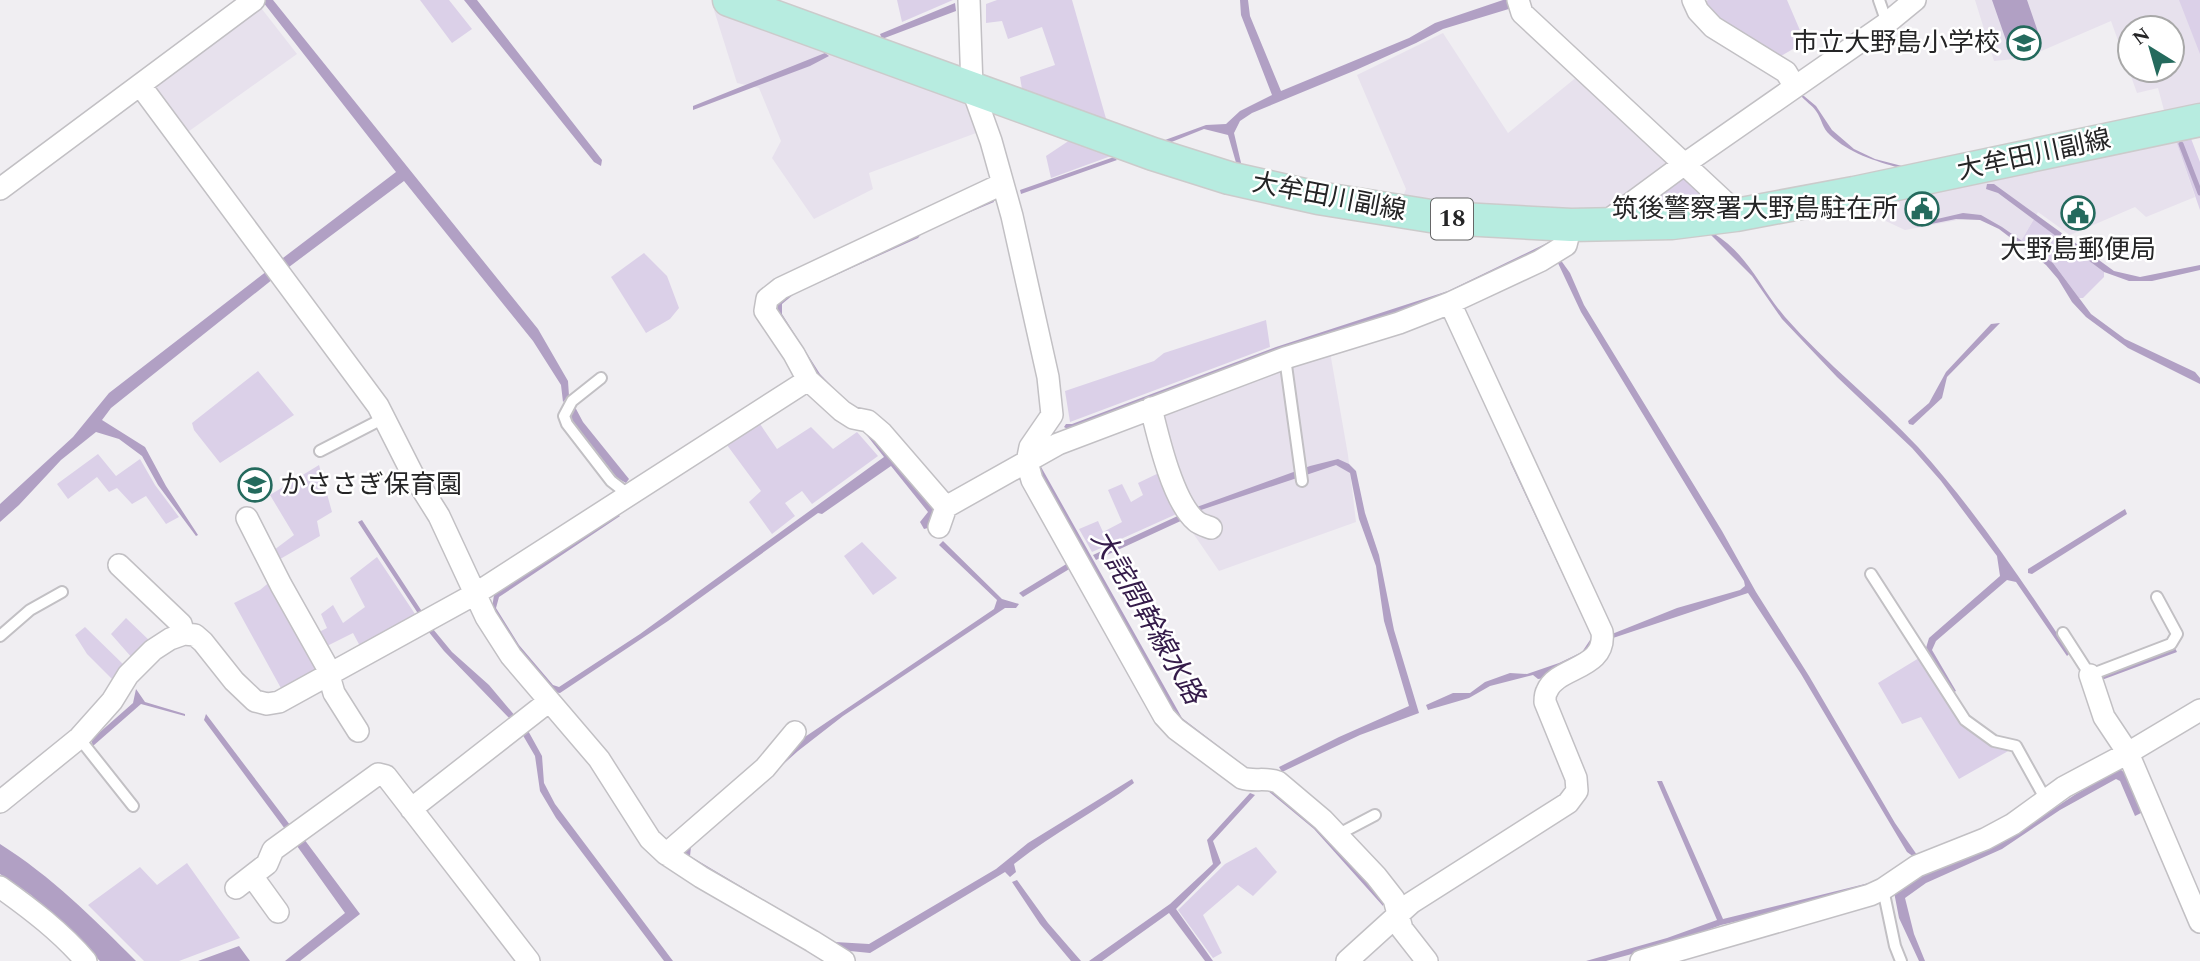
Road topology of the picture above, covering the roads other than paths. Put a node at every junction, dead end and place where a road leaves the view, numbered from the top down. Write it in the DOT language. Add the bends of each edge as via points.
graph roads {
  1 [pos="254,0"];
  2 [pos="729,0"];
  3 [pos="1518,0"];
  4 [pos="1693,0"];
  5 [pos="1879,0"];
  6 [pos="1915,0"];
  7 [pos="974,2"];
  8 [pos="1887,23"];
  9 [pos="140,85"];
  10 [pos="1795,87"];
  11 [pos="972,88"];
  12 [pos="2200,120"];
  13 [pos="1683,165"];
  14 [pos="1002,184"];
  15 [pos="0,189"];
  16 [pos="1736,215"];
  17 [pos="1603,224"];
  18 [pos="1571,225"];
  19 [pos="1450,303"];
  20 [pos="1285,358"];
  21 [pos="601,378"];
  22 [pos="808,380"];
  23 [pos="1151,408"];
  24 [pos="384,418"];
  25 [pos="320,451"];
  26 [pos="1027,462"];
  27 [pos="1302,481"];
  28 [pos="629,495"];
  29 [pos="946,507"];
  30 [pos="247,518"];
  31 [pos="939,527"];
  32 [pos="1211,528"];
  33 [pos="119,565"];
  34 [pos="1871,574"];
  35 [pos="62,592"];
  36 [pos="475,594"];
  37 [pos="2157,597"];
  38 [pos="2063,633"];
  39 [pos="184,634"];
  40 [pos="0,636"];
  41 [pos="2090,675"];
  42 [pos="329,676"];
  43 [pos="548,702"];
  44 [pos="2200,710"];
  45 [pos="358,731"];
  46 [pos="795,732"];
  47 [pos="79,738"];
  48 [pos="2128,753"];
  49 [pos="2046,800"];
  50 [pos="0,802"];
  51 [pos="134,806"];
  52 [pos="411,809"];
  53 [pos="1375,815"];
  54 [pos="1337,835"];
  55 [pos="666,854"];
  56 [pos="0,887"];
  57 [pos="1883,889"];
  58 [pos="278,912"];
  59 [pos="2198,913"];
  60 [pos="1398,915"];
  61 [pos="86,961"];
  62 [pos="529,961"];
  63 [pos="844,961"];
  64 [pos="1347,961"];
  65 [pos="1427,961"];
  66 [pos="1641,961"];
  67 [pos="1901,961"];
  1 -- 9 [label="street"];
  2 -- 11 [label="main road, 大牟田川副線 / 18"];
  3 -- 13 [label="street" via="1522,13"];
  4 -- 10 [label="street" via="1713,27 1786,72"];
  5 -- 8 [label="lane"];
  6 -- 8 [label="street"];
  7 -- 11 [label="street"];
  8 -- 10 [label="street"];
  9 -- 15 [label="street"];
  9 -- 24 [label="street"];
  10 -- 13 [label="street"];
  11 -- 14 [label="street"];
  11 -- 18 [label="main road, 大牟田川副線 / 18" via="1229,178 1443,218"];
  12 -- 16 [label="main road, 大牟田川副線 / 18"];
  13 -- 16 [label="street"];
  13 -- 17 [label="street"];
  14 -- 22 [label="street" via="832,262 767,299 765,312"];
  14 -- 26 [label="street" via="1048,377 1052,415 1030,447"];
  16 -- 17 [label="main road, 大牟田川副線 / 18" via="1672,223"];
  17 -- 18 [label="main road, 大牟田川副線 / 18"];
  18 -- 19 [label="street" via="1566,245"];
  19 -- 20 [label="street"];
  19 -- 60 [label="street" via="1604,642 1599,653 1547,690 1545,702 1577,791 1567,803"];
  20 -- 23 [label="street"];
  20 -- 27 [label="lane"];
  21 -- 28 [label="lane" via="572,401 564,416 611,481"];
  22 -- 28 [label="street"];
  22 -- 29 [label="street" via="842,411 868,421 882,433"];
  23 -- 26 [label="street" via="1058,444"];
  23 -- 32 [label="street" via="1164,460 1184,506 1196,521"];
  24 -- 25 [label="lane"];
  24 -- 36 [label="street" via="439,516"];
  26 -- 29 [label="street"];
  26 -- 54 [label="street" via="1032,480 1164,716 1242,778 1278,782"];
  28 -- 36 [label="street"];
  29 -- 31 [label="street"];
  30 -- 42 [label="street"];
  33 -- 39 [label="street" via="181,624"];
  34 -- 49 [label="lane" via="1965,720 1994,741 2016,746"];
  35 -- 40 [label="lane" via="30,610"];
  36 -- 42 [label="street"];
  36 -- 43 [label="street" via="511,656"];
  37 -- 41 [label="lane" via="2177,634 2171,644"];
  38 -- 41 [label="lane"];
  39 -- 42 [label="street" via="203,642 255,701 279,702"];
  39 -- 47 [label="street" via="145,658"];
  41 -- 48 [label="street" via="2104,717"];
  42 -- 45 [label="street" via="334,693"];
  43 -- 52 [label="street"];
  43 -- 55 [label="street" via="599,759 650,839"];
  44 -- 48 [label="street"];
  46 -- 55 [label="street" via="765,768"];
  47 -- 50 [label="street"];
  47 -- 51 [label="lane"];
  48 -- 49 [label="street"];
  48 -- 59 [label="street"];
  49 -- 57 [label="street" via="2013,824 1917,866"];
  52 -- 58 [label="street" via="386,776 378,774 273,850 267,864 244,882"];
  52 -- 62 [label="street"];
  53 -- 54 [label="lane"];
  54 -- 60 [label="street" via="1394,899"];
  55 -- 63 [label="street"];
  56 -- 61 [label="street" via="34,911"];
  57 -- 66 [label="street"];
  57 -- 67 [label="lane"];
  60 -- 64 [label="street"];
  60 -- 65 [label="street" via="1402,929"];
}
